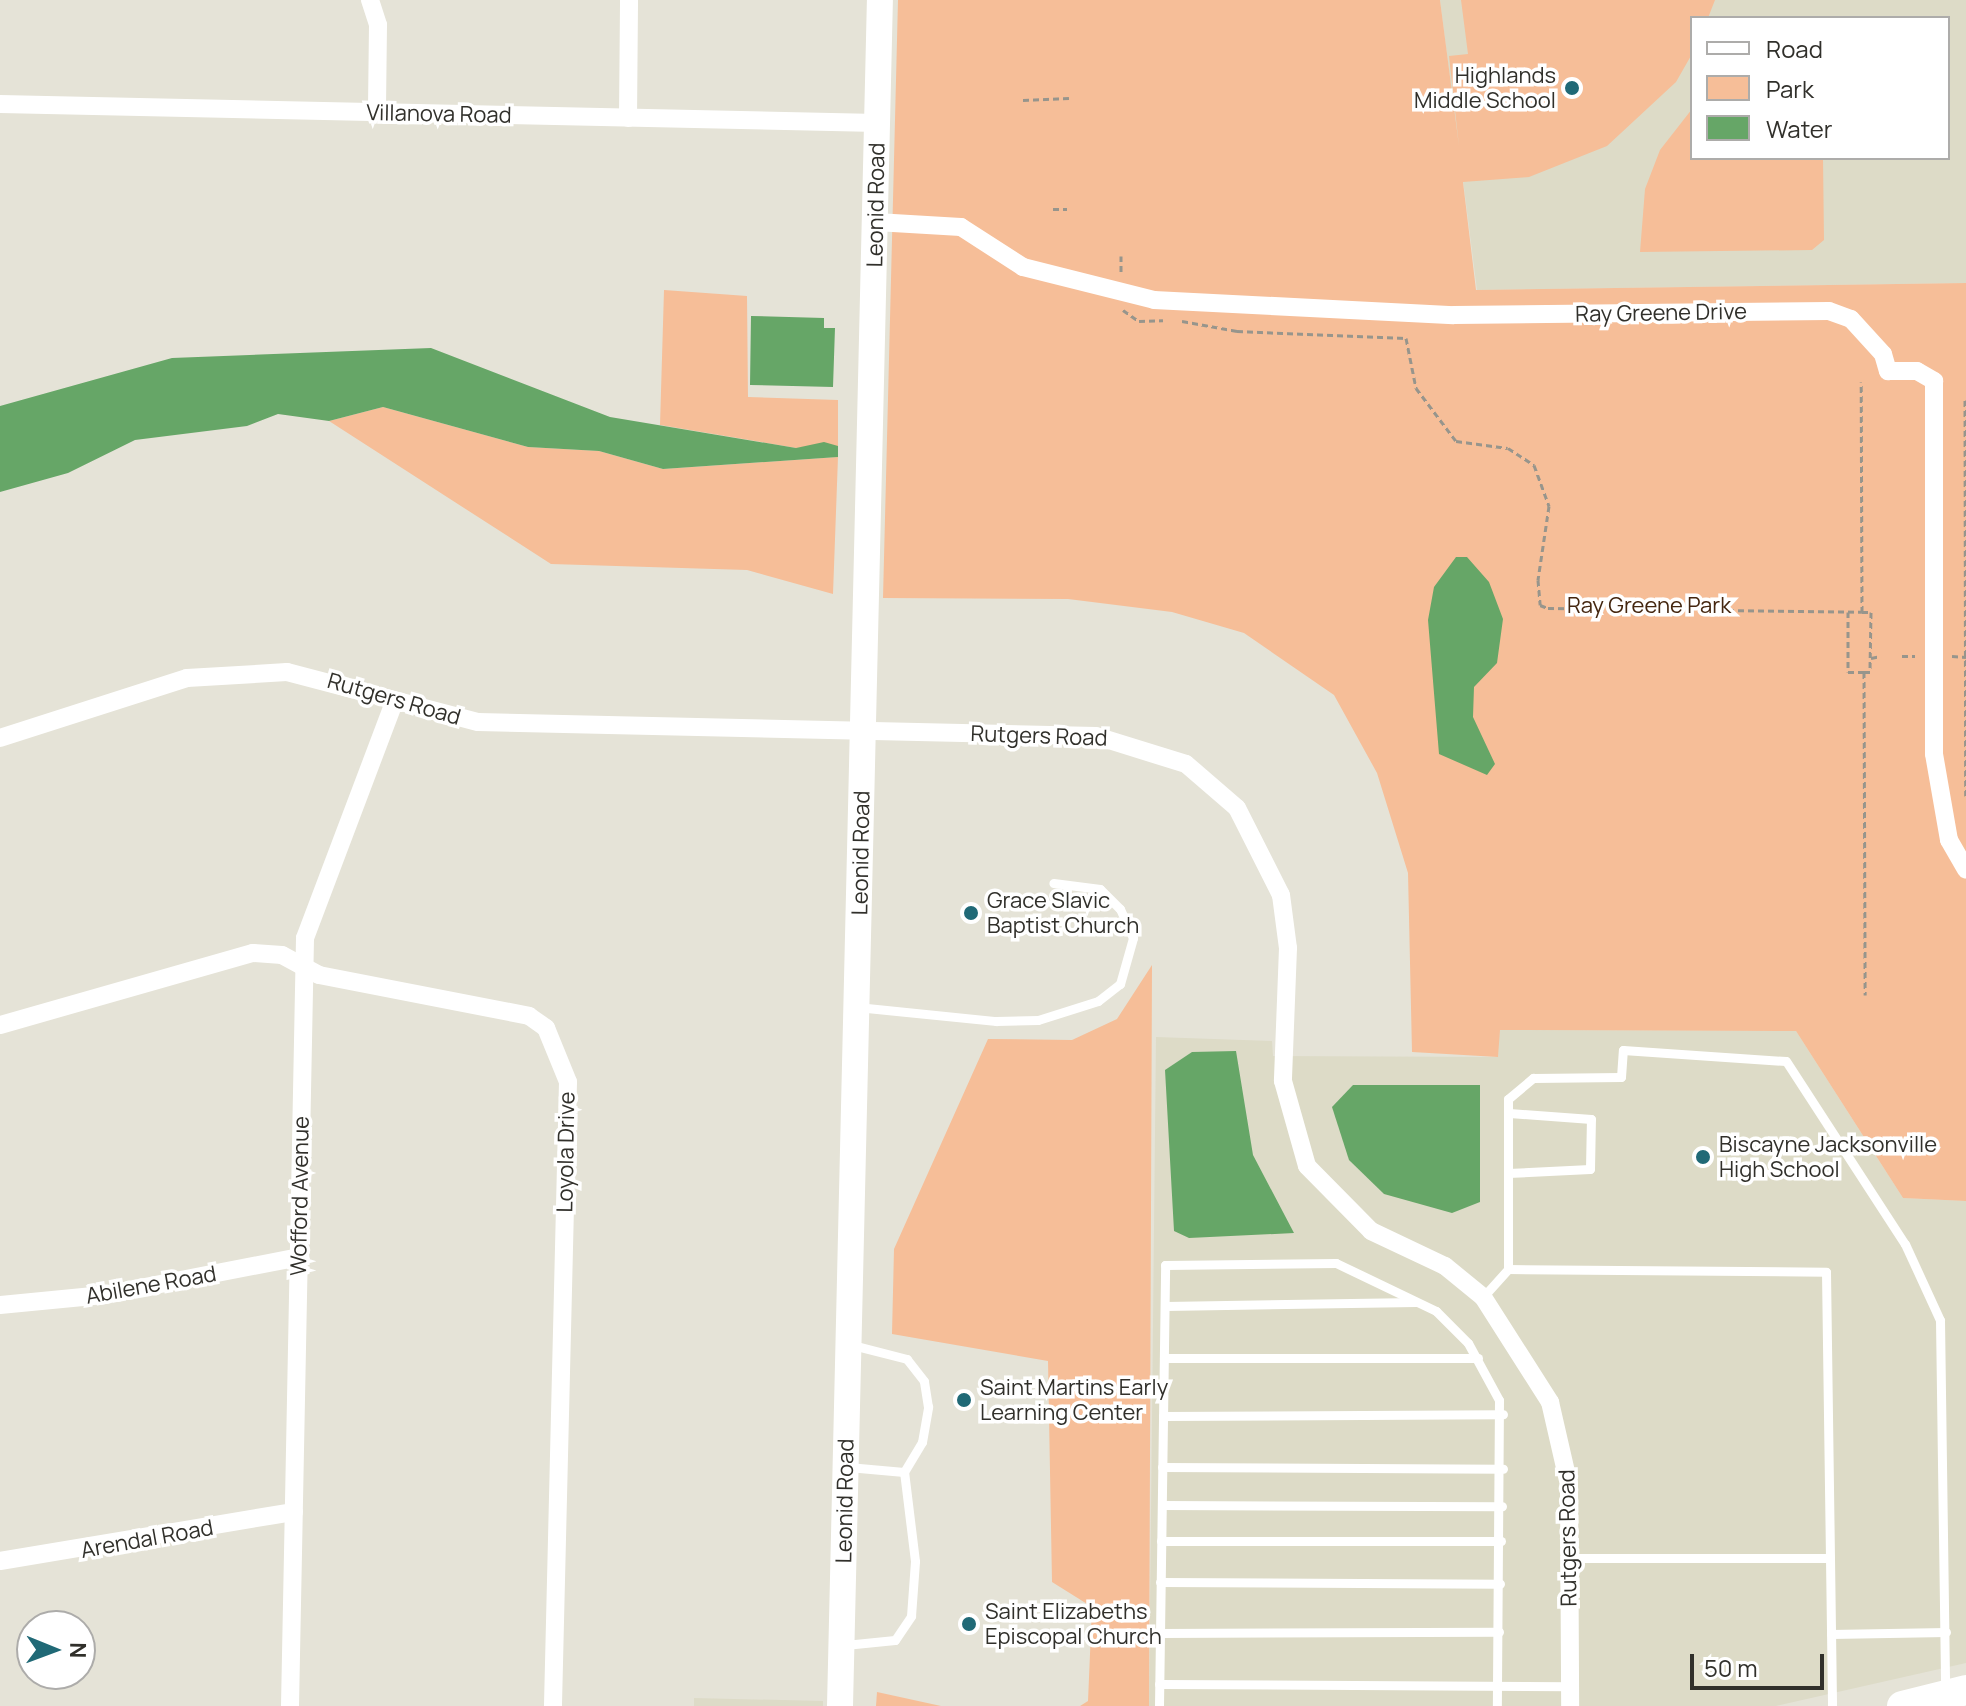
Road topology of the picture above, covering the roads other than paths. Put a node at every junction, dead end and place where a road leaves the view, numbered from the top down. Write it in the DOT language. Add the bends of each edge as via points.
graph roads {
  1 [pos="370,0"];
  2 [pos="629,0"];
  3 [pos="880,0"];
  4 [pos="0,104"];
  5 [pos="377,112"];
  6 [pos="628,118"];
  7 [pos="878,123"];
  8 [pos="876,222"];
  9 [pos="394,702"];
  10 [pos="863,731"];
  11 [pos="0,738"];
  12 [pos="1966,870"];
  13 [pos="1053,883"];
  14 [pos="302,967"];
  15 [pos="857,1007"];
  16 [pos="0,1025"];
  17 [pos="1509,1113"];
  18 [pos="1508,1173"];
  19 [pos="300,1257"];
  20 [pos="1508,1269"];
  21 [pos="1483,1297"];
  22 [pos="1419,1302"];
  23 [pos="0,1305"];
  24 [pos="1165,1306"];
  25 [pos="849,1344"];
  26 [pos="1164,1358"];
  27 [pos="1478,1358"];
  28 [pos="1503,1414"];
  29 [pos="1163,1416"];
  30 [pos="846,1467"];
  31 [pos="1162,1467"];
  32 [pos="1503,1469"];
  33 [pos="904,1472"];
  34 [pos="1162,1505"];
  35 [pos="1502,1506"];
  36 [pos="294,1512"];
  37 [pos="1161,1541"];
  38 [pos="1501,1541"];
  39 [pos="1568,1558"];
  40 [pos="1830,1558"];
  41 [pos="0,1561"];
  42 [pos="1160,1582"];
  43 [pos="1500,1584"];
  44 [pos="1499,1632"];
  45 [pos="1946,1632"];
  46 [pos="1160,1633"];
  47 [pos="1831,1634"];
  48 [pos="841,1646"];
  49 [pos="1159,1684"];
  50 [pos="1498,1686"];
  51 [pos="1570,1686"];
  52 [pos="1955,1693"];
  53 [pos="290,1706"];
  54 [pos="553,1706"];
  55 [pos="840,1706"];
  56 [pos="1159,1706"];
  57 [pos="1497,1706"];
  58 [pos="1570,1706"];
  59 [pos="1832,1706"];
  60 [pos="1902,1706"];
  1 -- 5 [label="street" via="378,25"];
  2 -- 6 [label="street"];
  3 -- 7 [label="street, Leonid Road"];
  4 -- 5 [label="street, Villanova Road"];
  5 -- 6 [label="street, Villanova Road"];
  6 -- 7 [label="street, Villanova Road"];
  7 -- 8 [label="street, Leonid Road"];
  8 -- 10 [label="street, Leonid Road"];
  8 -- 12 [label="street, Ray Greene Drive" via="961,227 1023,267 1154,300 1454,315 1829,311 1851,319 1883,354 1888,371 1917,371 1934,381 1934,754 1949,840"];
  9 -- 10 [label="street, Rutgers Road" via="506,725"];
  9 -- 11 [label="street, Rutgers Road" via="287,672 218,673"];
  9 -- 14 [label="street, Wofford Avenue" via="311,919"];
  10 -- 15 [label="street, Leonid Road"];
  10 -- 21 [label="street, Rutgers Road" via="1120,740 1159,750 1215,785 1257,836 1281,895 1288,948 1284,1096 1307,1166 1371,1231 1445,1266"];
  13 -- 15 [label="lane" via="1100,889 1120,909 1133,938 1120,984 1098,1001 1038,1020 996,1021"];
  14 -- 16 [label="street, Loyola Drive" via="282,955 230,957"];
  14 -- 19 [label="street, Wofford Avenue"];
  14 -- 54 [label="street, Loyola Drive" via="529,1016 546,1028 564,1063"];
  15 -- 25 [label="street, Leonid Road"];
  17 -- 18 [label="lane"];
  17 -- 18 [label="lane" via="1591,1119 1590,1169"];
  17 -- 45 [label="lane" via="1508,1099 1533,1078 1621,1077 1623,1050 1786,1061 1905,1244 1940,1320"];
  18 -- 20 [label="lane"];
  19 -- 23 [label="street, Abilene Road" via="104,1295"];
  19 -- 36 [label="street, Wofford Avenue"];
  20 -- 21 [label="lane"];
  20 -- 40 [label="lane" via="1826,1272"];
  21 -- 39 [label="street, Rutgers Road" via="1509,1331 1560,1431"];
  22 -- 24 [label="lane"];
  22 -- 24 [label="lane" via="1342,1264 1165,1265"];
  22 -- 27 [label="lane" via="1454,1327"];
  24 -- 26 [label="lane"];
  25 -- 30 [label="street, Leonid Road"];
  25 -- 33 [label="lane" via="907,1359 924,1381 922,1442"];
  26 -- 27 [label="lane"];
  26 -- 29 [label="lane"];
  27 -- 28 [label="lane"];
  28 -- 29 [label="lane"];
  28 -- 32 [label="lane"];
  29 -- 31 [label="lane"];
  30 -- 33 [label="lane"];
  30 -- 48 [label="street, Leonid Road"];
  31 -- 32 [label="lane"];
  31 -- 34 [label="lane"];
  32 -- 35 [label="lane"];
  33 -- 48 [label="lane" via="915,1561 911,1616 895,1640"];
  34 -- 35 [label="lane"];
  34 -- 37 [label="lane"];
  35 -- 38 [label="lane"];
  36 -- 41 [label="street, Arendal Road"];
  36 -- 53 [label="street, Wofford Avenue"];
  37 -- 38 [label="lane"];
  37 -- 42 [label="lane"];
  38 -- 43 [label="lane"];
  39 -- 40 [label="lane"];
  39 -- 51 [label="street, Rutgers Road"];
  40 -- 47 [label="lane"];
  42 -- 43 [label="lane"];
  42 -- 46 [label="lane"];
  43 -- 44 [label="lane"];
  44 -- 46 [label="lane"];
  44 -- 50 [label="lane"];
  45 -- 47 [label="lane"];
  45 -- 52 [label="lane"];
  46 -- 49 [label="lane"];
  47 -- 59 [label="lane"];
  48 -- 55 [label="street, Leonid Road"];
  49 -- 50 [label="lane"];
  49 -- 56 [label="lane"];
  50 -- 51 [label="lane"];
  50 -- 57 [label="lane"];
  51 -- 58 [label="street, Rutgers Road"];
  52 -- 60 [label="main road"];
}
